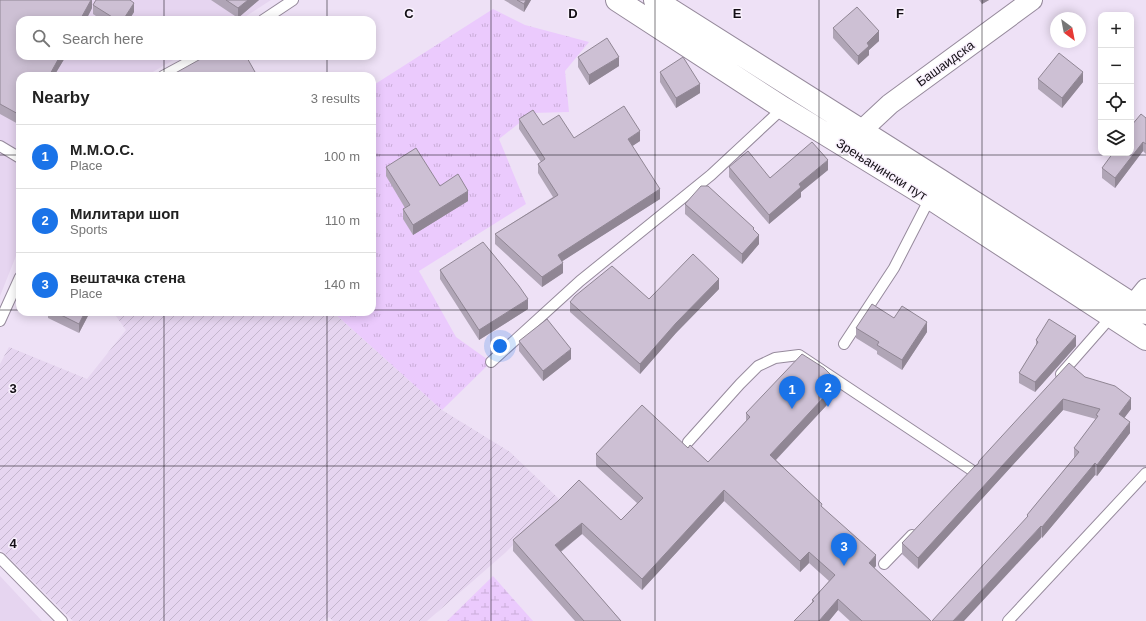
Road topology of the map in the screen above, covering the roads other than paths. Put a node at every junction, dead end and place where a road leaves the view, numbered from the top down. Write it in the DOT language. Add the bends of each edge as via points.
graph roads {
  1 [pos="293,0"];
  2 [pos="617,0"];
  3 [pos="655,0"];
  4 [pos="1032,0"];
  5 [pos="269,16"];
  6 [pos="193,60"];
  7 [pos="171,72"];
  8 [pos="783,108"];
  9 [pos="861,131"];
  10 [pos="0,146"];
  11 [pos="16,156"];
  12 [pos="930,198"];
  13 [pos="16,287"];
  14 [pos="1142,302"];
  15 [pos="1111,317"];
  16 [pos="0,321"];
  17 [pos="1146,339"];
  18 [pos="844,344"];
  19 [pos="491,362"];
  20 [pos="1056,380"];
  21 [pos="688,442"];
  22 [pos="973,471"];
  23 [pos="1146,474"];
  24 [pos="920,526"];
  25 [pos="0,558"];
  26 [pos="884,564"];
  27 [pos="62,621"];
  28 [pos="1008,621"];
  1 -- 5 [label="lane"];
  2 -- 8 [label="main road, Зрењанински пут"];
  3 -- 9 [label="main road, Зрењанински пут"];
  4 -- 9 [label="street, Башаидска" via="890,104"];
  6 -- 7 [label="lane"];
  8 -- 12 [label="main road, Зрењанински пут"];
  8 -- 19 [label="lane" via="711,174 580,281"];
  9 -- 14 [label="main road, Зрењанински пут"];
  10 -- 11 [label="lane"];
  12 -- 15 [label="main road, Зрењанински пут"];
  12 -- 18 [label="lane" via="894,268"];
  13 -- 16 [label="lane"];
  15 -- 17 [label="main road, Зрењанински пут"];
  15 -- 20 [label="lane"];
  21 -- 22 [label="lane" via="758,366 775,358 799,355"];
  23 -- 28 [label="lane"];
  24 -- 26 [label="lane"];
  25 -- 27 [label="lane"];
}
